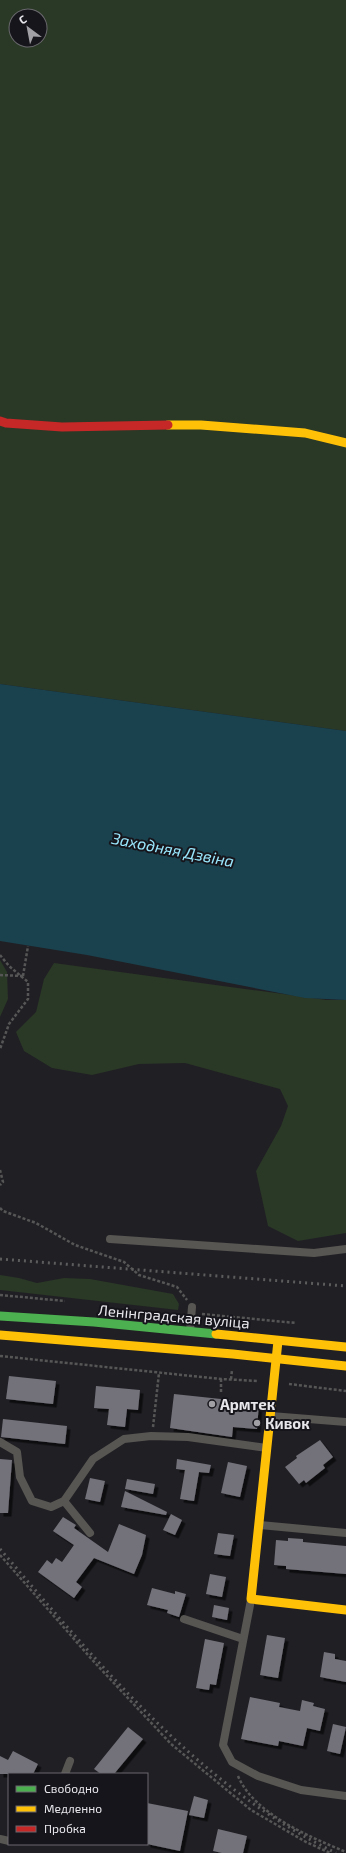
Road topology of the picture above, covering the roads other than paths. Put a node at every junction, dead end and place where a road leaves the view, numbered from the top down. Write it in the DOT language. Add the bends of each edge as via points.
graph roads {
  1 [pos="0,421"];
  2 [pos="346,443"];
  3 [pos="110,1239"];
  4 [pos="346,1249"];
  5 [pos="192,1307"];
  6 [pos="0,1316"];
  7 [pos="190,1331"];
  8 [pos="0,1335"];
  9 [pos="278,1340"];
  10 [pos="346,1347"];
  11 [pos="277,1358"];
  12 [pos="346,1366"];
  13 [pos="271,1416"];
  14 [pos="346,1422"];
  15 [pos="0,1442"];
  16 [pos="267,1448"];
  17 [pos="64,1500"];
  18 [pos="259,1525"];
  19 [pos="90,1533"];
  20 [pos="346,1533"];
  21 [pos="251,1599"];
  22 [pos="346,1610"];
  23 [pos="184,1619"];
  24 [pos="243,1639"];
  25 [pos="70,1761"];
  26 [pos="65,1773"];
  27 [pos="346,1796"];
  1 -- 2 [label="street" via="62,427 201,425 305,433"];
  3 -- 4 [label="lane" via="314,1253"];
  5 -- 7 [label="lane"];
  6 -- 7 [label="street, Ленінградская вуліца"];
  7 -- 9 [label="street, Ленінградская вуліца"];
  8 -- 11 [label="street"];
  9 -- 10 [label="street, Ленінградская вуліца"];
  9 -- 11 [label="street"];
  11 -- 12 [label="street"];
  11 -- 13 [label="street"];
  13 -- 14 [label="lane"];
  13 -- 16 [label="street"];
  15 -- 17 [label="lane" via="17,1452 20,1477 32,1501 51,1507"];
  16 -- 17 [label="lane" via="188,1438 152,1436 124,1439 93,1459"];
  16 -- 18 [label="street"];
  17 -- 19 [label="lane"];
  18 -- 20 [label="lane"];
  18 -- 21 [label="street"];
  21 -- 22 [label="street"];
  21 -- 24 [label="lane"];
  23 -- 24 [label="lane"];
  24 -- 27 [label="lane" via="223,1745 232,1762 258,1776 301,1790"];
  25 -- 26 [label="lane"];
}
